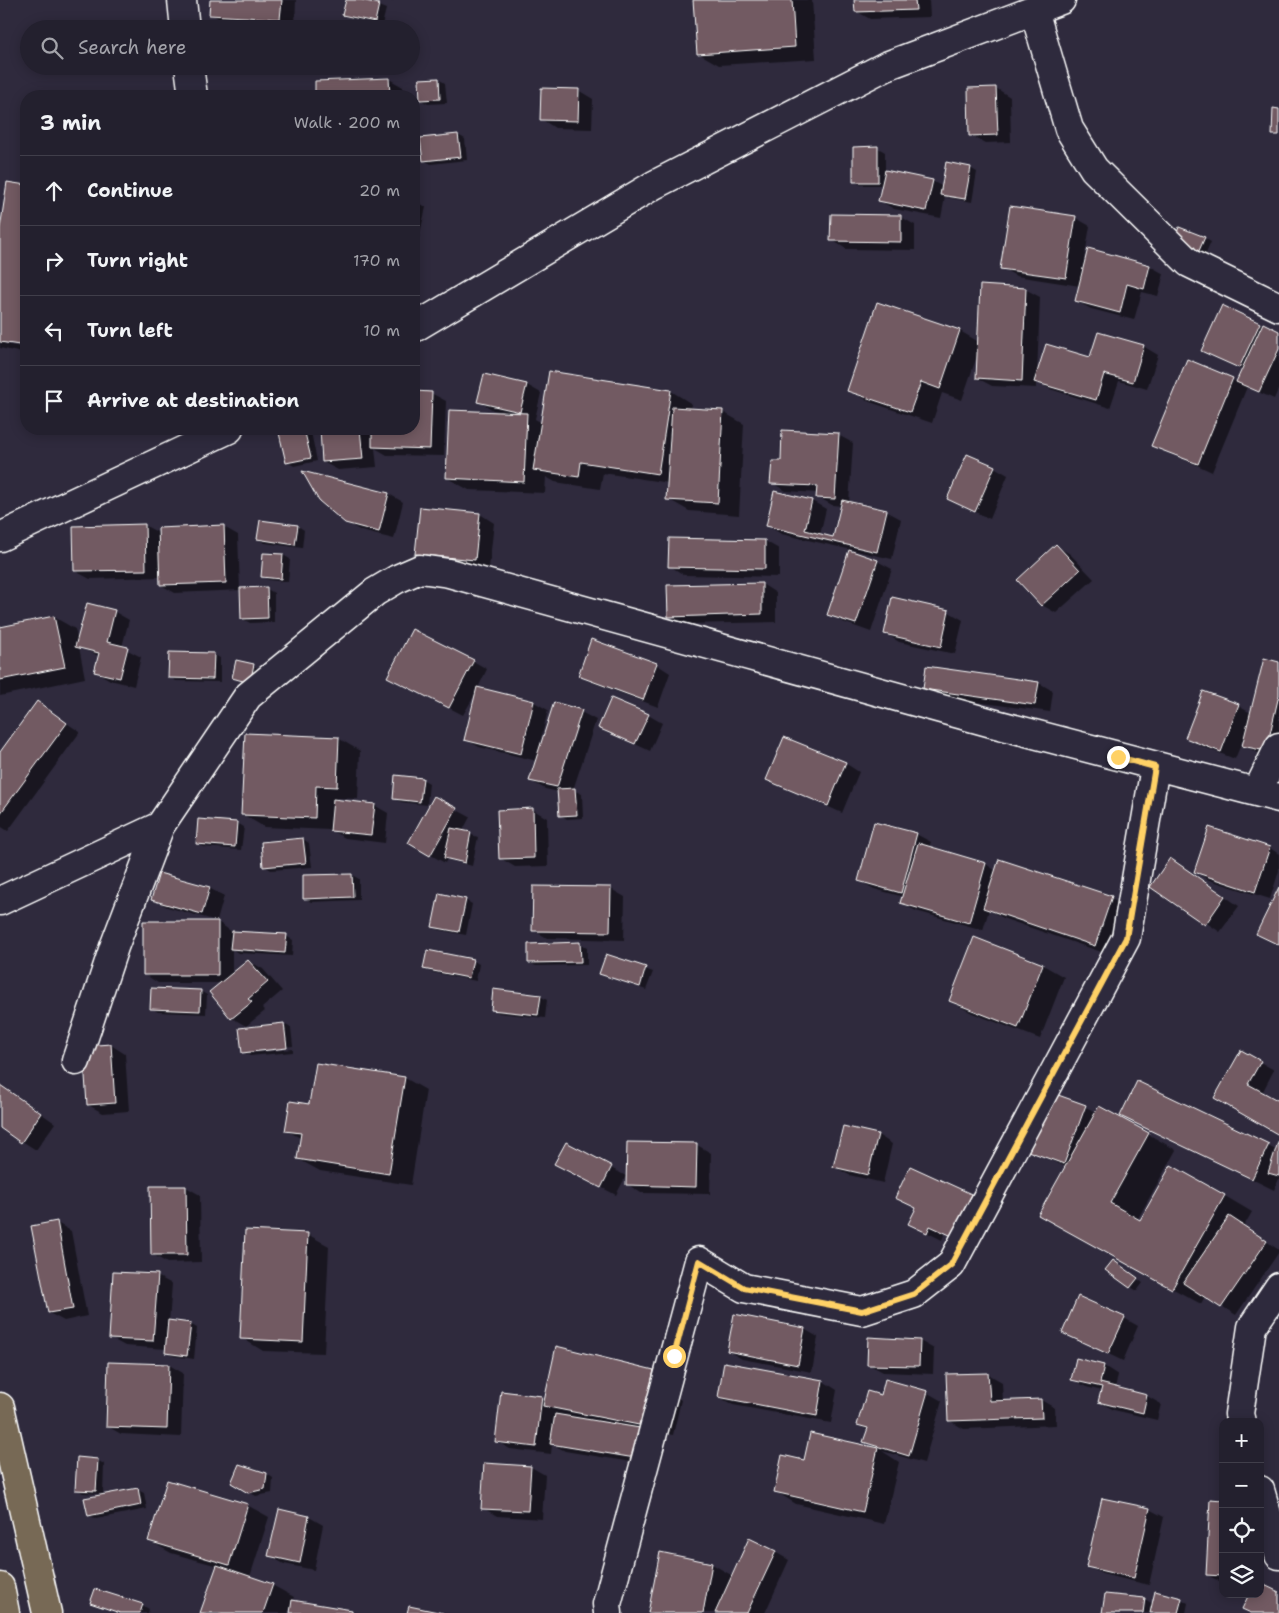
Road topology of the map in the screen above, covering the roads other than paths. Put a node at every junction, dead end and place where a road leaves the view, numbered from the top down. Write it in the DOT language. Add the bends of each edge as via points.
graph roads {
  1 [pos="182,0"];
  2 [pos="1061,0"];
  3 [pos="1034,10"];
  4 [pos="184,20"];
  5 [pos="190,75"];
  6 [pos="192,90"];
  7 [pos="1279,307"];
  8 [pos="420,324"];
  9 [pos="216,435"];
  10 [pos="0,537"];
  11 [pos="1279,747"];
  12 [pos="1155,767"];
  13 [pos="1268,795"];
  14 [pos="160,826"];
  15 [pos="0,901"];
  16 [pos="76,1060"];
  17 [pos="1279,1287"];
  18 [pos="0,1407"];
  19 [pos="1240,1418"];
  20 [pos="1264,1504"];
  21 [pos="1279,1555"];
  22 [pos="0,1586"];
  23 [pos="5,1613"];
  24 [pos="47,1613"];
  25 [pos="608,1613"];
  1 -- 4 [label="street"];
  2 -- 3 [label="street"];
  3 -- 7 [label="street" via="1069,129 1094,169 1189,263"];
  3 -- 8 [label="street" via="886,66 654,185"];
  5 -- 6 [label="street"];
  9 -- 10 [label="street"];
  11 -- 13 [label="street"];
  12 -- 13 [label="street"];
  12 -- 14 [label="street" via="449,573 420,569 375,592 248,696"];
  12 -- 25 [label="street" via="1126,938 951,1265 914,1294 862,1311 744,1288 699,1261 607,1604"];
  14 -- 15 [label="street"];
  14 -- 16 [label="street"];
  17 -- 19 [label="street" via="1252,1327"];
  18 -- 24 [label="main road"];
  20 -- 21 [label="street"];
  22 -- 23 [label="main road"];
}
